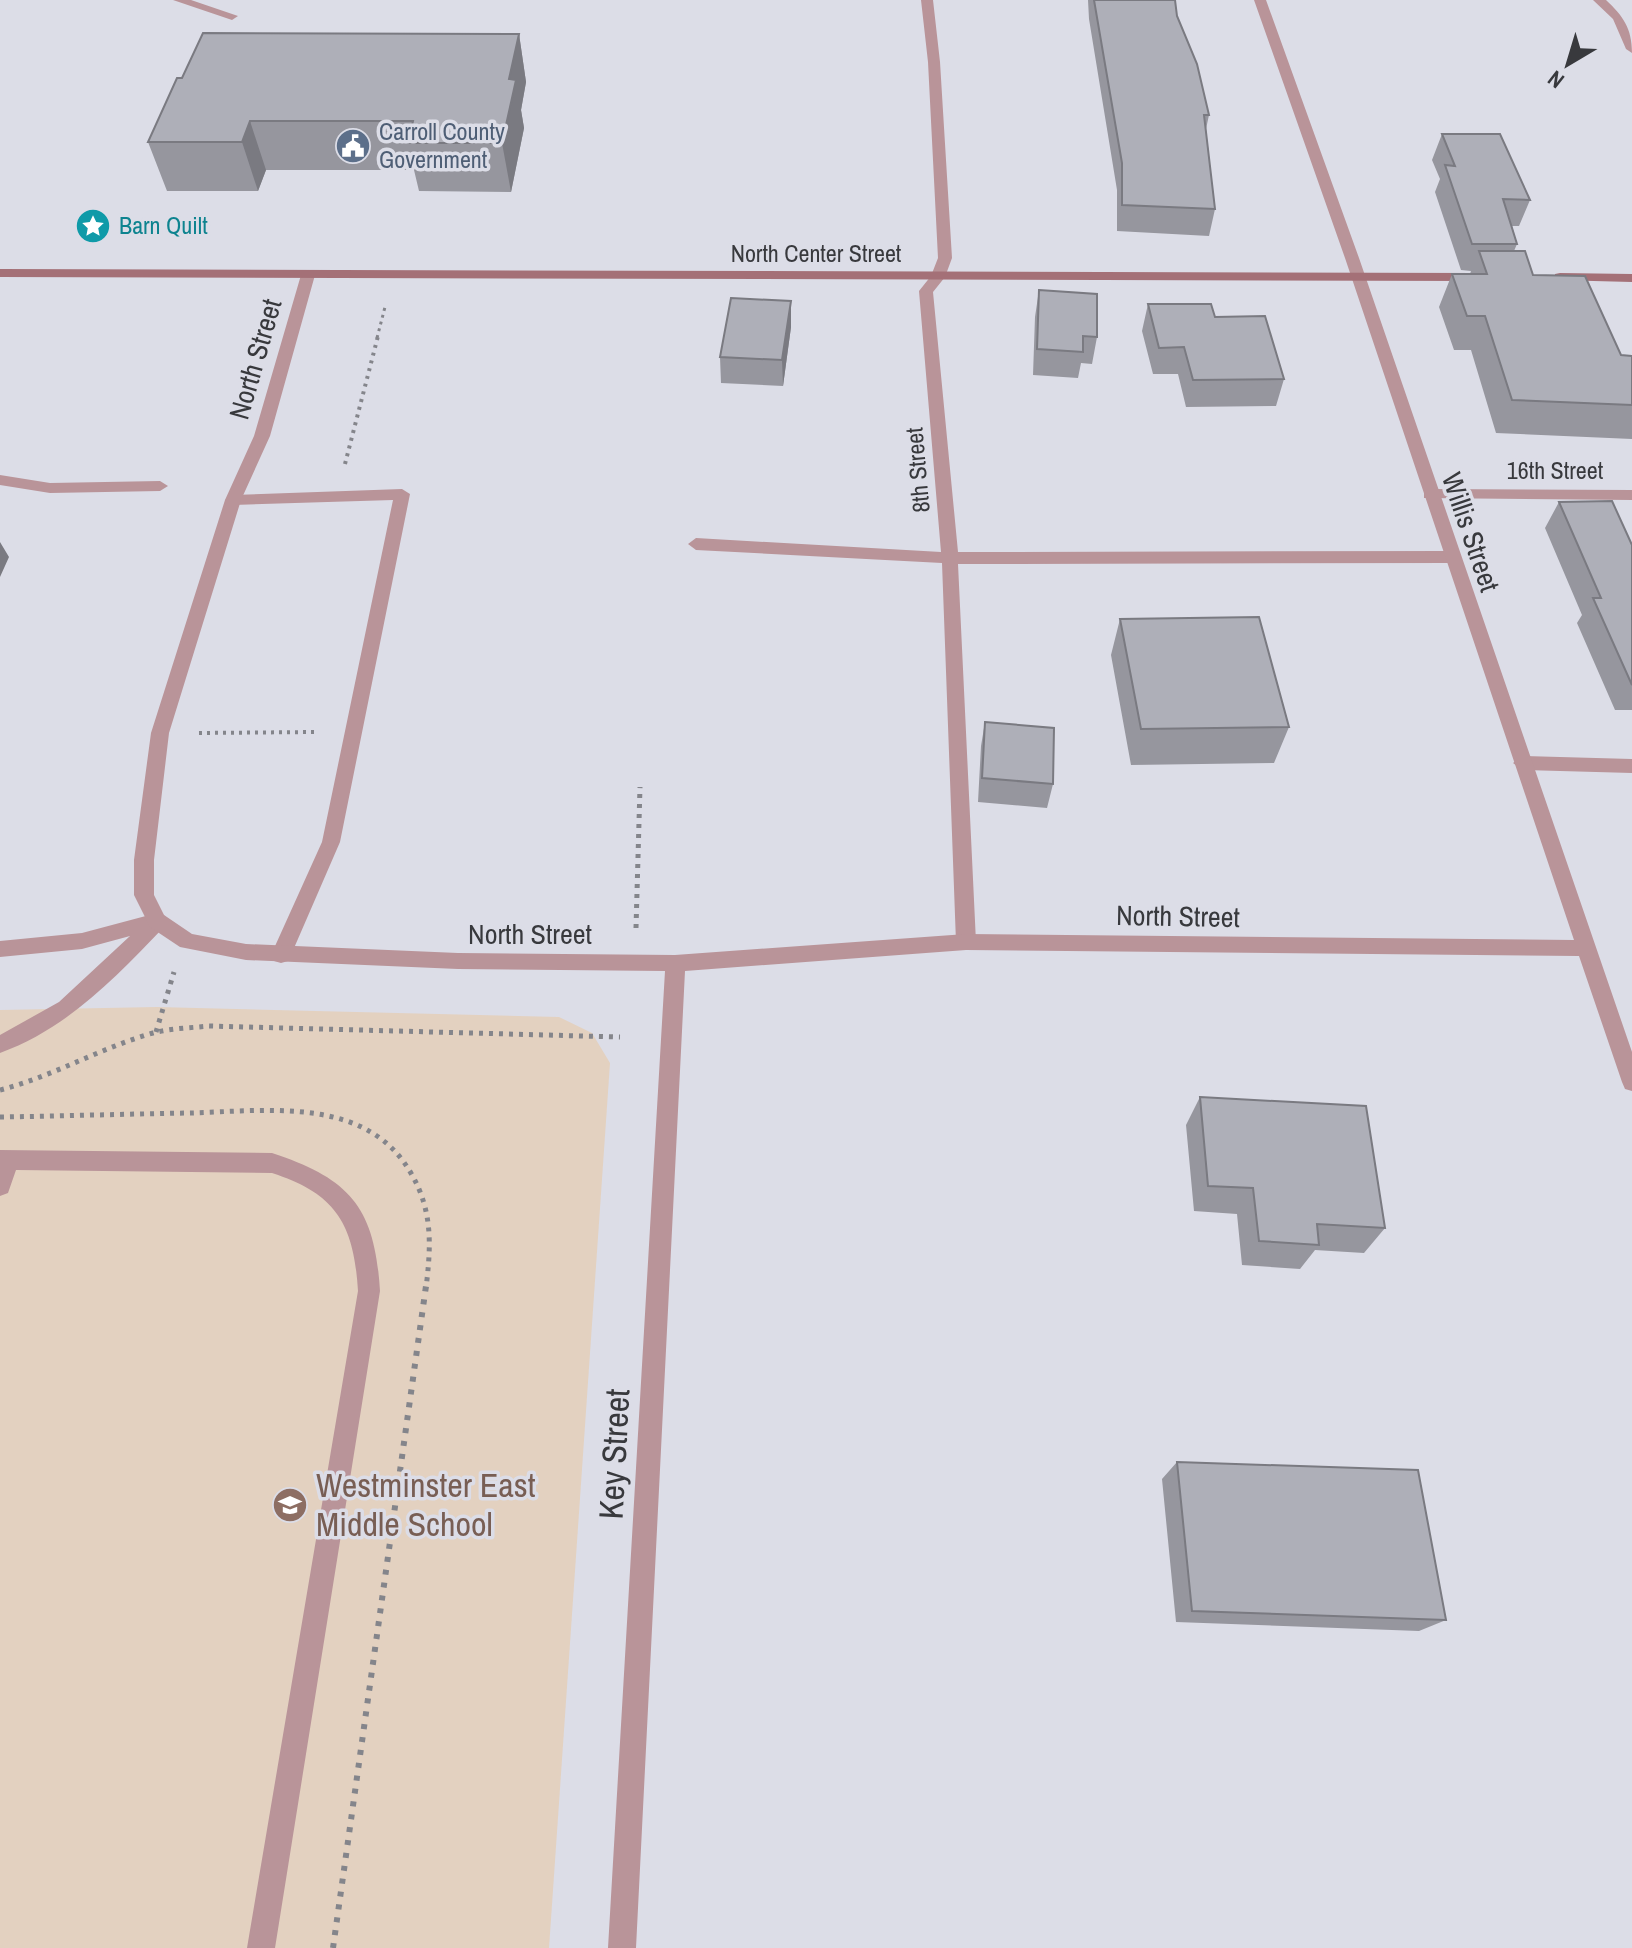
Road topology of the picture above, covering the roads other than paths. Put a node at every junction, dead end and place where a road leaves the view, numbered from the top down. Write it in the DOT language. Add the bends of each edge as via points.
graph roads {
  1 [pos="179,0"];
  2 [pos="927,0"];
  3 [pos="1260,0"];
  4 [pos="1599,0"];
  5 [pos="232,16"];
  6 [pos="1632,49"];
  7 [pos="0,273"];
  8 [pos="308,275"];
  9 [pos="1357,276"];
  10 [pos="938,277"];
  11 [pos="1490,277"];
  12 [pos="1538,277"];
  13 [pos="1632,278"];
  14 [pos="0,480"];
  15 [pos="160,486"];
  16 [pos="1430,494"];
  17 [pos="1632,495"];
  18 [pos="233,500"];
  19 [pos="696,544"];
  20 [pos="1451,557"];
  21 [pos="950,558"];
  22 [pos="1522,763"];
  23 [pos="1632,766"];
  24 [pos="157,921"];
  25 [pos="966,942"];
  26 [pos="1584,948"];
  27 [pos="0,949"];
  28 [pos="281,955"];
  29 [pos="675,963"];
  30 [pos="0,1044"];
  31 [pos="1632,1082"];
  32 [pos="4,1160"];
  33 [pos="0,1186"];
  34 [pos="261,1948"];
  35 [pos="622,1948"];
  1 -- 5 [label="street"];
  2 -- 10 [label="street, 8th Street" via="945,258"];
  3 -- 9 [label="street, Willis Street"];
  4 -- 6 [label="street" via="1618,18"];
  7 -- 8 [label="street, North Center Street"];
  8 -- 10 [label="street, North Center Street"];
  8 -- 18 [label="street, North Street" via="262,436"];
  9 -- 10 [label="street, North Center Street"];
  9 -- 11 [label="street, North Center Street"];
  9 -- 16 [label="street, Willis Street"];
  10 -- 21 [label="street, 8th Street" via="926,291"];
  12 -- 13 [label="street"];
  14 -- 15 [label="street" via="50,488"];
  16 -- 17 [label="street, 16th Street"];
  16 -- 20 [label="street, Willis Street"];
  18 -- 24 [label="street, North Street" via="160,733 143,880"];
  18 -- 28 [label="street" via="402,494 331,842"];
  19 -- 21 [label="street"];
  20 -- 21 [label="street"];
  20 -- 22 [label="street, Willis Street"];
  21 -- 25 [label="street, 8th Street"];
  22 -- 23 [label="street"];
  22 -- 26 [label="street, Willis Street"];
  24 -- 27 [label="street" via="82,941"];
  24 -- 28 [label="street, North Street" via="187,941 215,949"];
  24 -- 30 [label="street" via="68,1009"];
  25 -- 26 [label="street, North Street"];
  25 -- 29 [label="street, North Street"];
  26 -- 31 [label="street, Willis Street"];
  28 -- 29 [label="street, North Street"];
  29 -- 35 [label="street, Key Street"];
  32 -- 33 [label="street"];
  32 -- 34 [label="street" via="272,1163 305,1172 329,1187 349,1209 362,1237 369,1291"];
}
